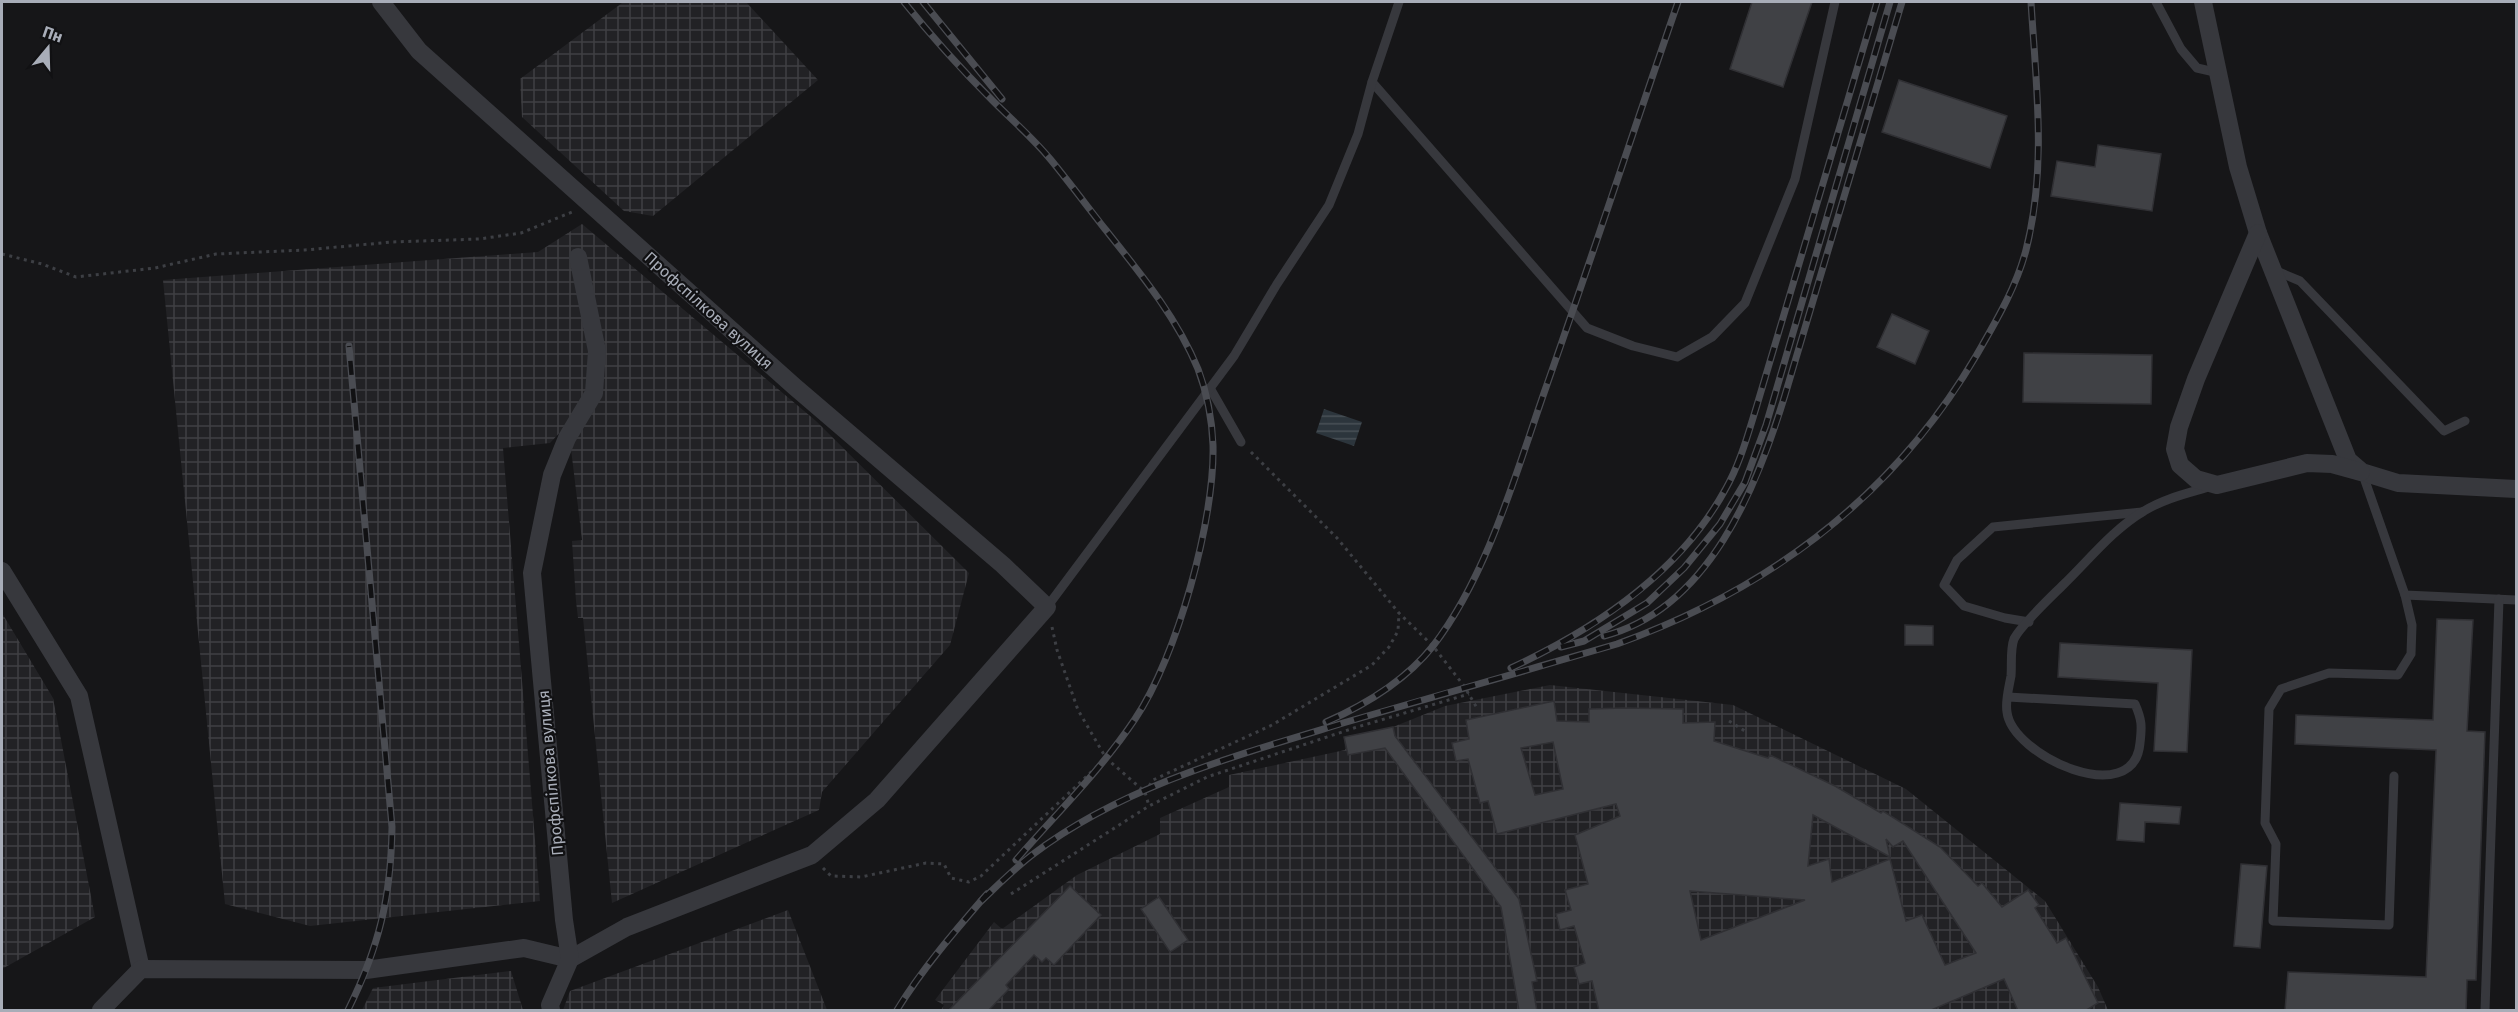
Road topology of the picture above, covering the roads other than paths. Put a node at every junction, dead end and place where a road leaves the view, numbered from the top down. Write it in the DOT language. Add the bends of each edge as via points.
graph roads {
  1 [pos="381,2"];
  2 [pos="1399,2"];
  3 [pos="1835,2"];
  4 [pos="2156,2"];
  5 [pos="2202,2"];
  6 [pos="2219,73"];
  7 [pos="1372,82"];
  8 [pos="2258,232"];
  9 [pos="578,257"];
  10 [pos="2272,269"];
  11 [pos="1210,388"];
  12 [pos="2465,421"];
  13 [pos="1241,442"];
  14 [pos="2362,472"];
  15 [pos="2217,485"];
  16 [pos="2517,489"];
  17 [pos="2142,512"];
  18 [pos="2,571"];
  19 [pos="2405,595"];
  20 [pos="2499,599"];
  21 [pos="2517,600"];
  22 [pos="1047,607"];
  23 [pos="2029,622"];
  24 [pos="2008,697"];
  25 [pos="2394,776"];
  26 [pos="570,960"];
  27 [pos="141,969"];
  28 [pos="101,1011"];
  29 [pos="551,1011"];
  30 [pos="2485,1011"];
  1 -- 22 [label="street, Профспілкова вулиця" via="419,51"];
  2 -- 7 [label="lane"];
  3 -- 7 [label="lane" via="1795,179 1745,303 1712,337 1677,357 1587,328"];
  4 -- 6 [label="lane" via="2181,49 2197,68"];
  5 -- 6 [label="street"];
  6 -- 8 [label="street" via="2238,167"];
  7 -- 11 [label="lane" via="1358,134 1329,205"];
  8 -- 10 [label="street"];
  8 -- 15 [label="street" via="2196,379 2175,449 2180,465 2196,478"];
  9 -- 26 [label="street, Профспілкова вулиця" via="597,351 594,393 567,438 552,475 532,573"];
  10 -- 12 [label="lane" via="2300,281 2444,432"];
  10 -- 14 [label="street" via="2338,439 2348,460"];
  11 -- 13 [label="lane"];
  11 -- 22 [label="lane"];
  14 -- 15 [label="street" via="2332,464 2307,463"];
  14 -- 16 [label="street" via="2398,483"];
  14 -- 19 [label="lane"];
  15 -- 17 [label="lane"];
  17 -- 23 [label="lane" via="2045,602"];
  17 -- 23 [label="lane" via="1993,527 1958,560 1944,585 1964,606"];
  18 -- 27 [label="street" via="79,696"];
  19 -- 20 [label="lane"];
  19 -- 25 [label="lane" via="2412,625 2411,654 2398,675 2329,673 2281,689 2269,709 2265,823 2276,844 2273,921 2389,925"];
  20 -- 21 [label="lane"];
  20 -- 30 [label="lane"];
  22 -- 26 [label="street" via="877,800 812,855 627,927"];
  23 -- 24 [label="lane" via="2014,639"];
  24 -- 24 [label="lane" via="2007,713 2019,735 2048,760 2087,773 2116,776 2128,769 2139,754 2142,721 2135,704"];
  26 -- 27 [label="street" via="524,948 366,970"];
  26 -- 29 [label="street" via="550,1005"];
  27 -- 28 [label="street"];
}
